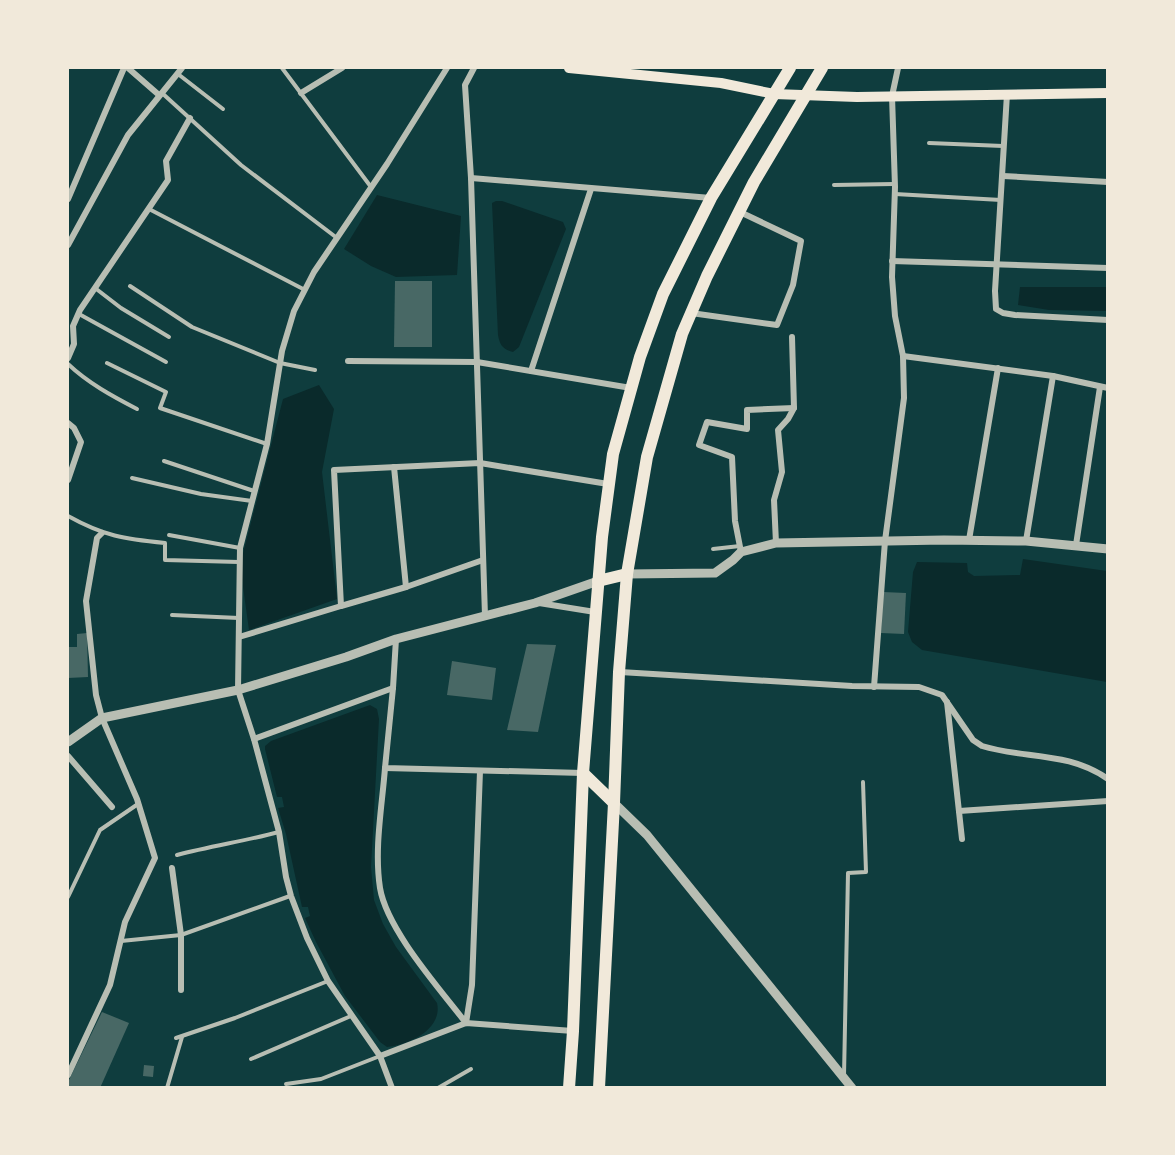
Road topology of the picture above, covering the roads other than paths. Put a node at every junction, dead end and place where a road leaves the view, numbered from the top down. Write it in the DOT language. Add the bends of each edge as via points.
graph roads {
  1 [pos="126,68"];
  2 [pos="182,68"];
  3 [pos="282,68"];
  4 [pos="342,68"];
  5 [pos="447,68"];
  6 [pos="474,68"];
  7 [pos="568,68"];
  8 [pos="790,68"];
  9 [pos="822,68"];
  10 [pos="898,68"];
  11 [pos="590,69"];
  12 [pos="177,74"];
  13 [pos="301,93"];
  14 [pos="1007,93"];
  15 [pos="1107,93"];
  16 [pos="160,94"];
  17 [pos="774,94"];
  18 [pos="806,95"];
  19 [pos="892,96"];
  20 [pos="223,109"];
  21 [pos="190,118"];
  22 [pos="929,143"];
  23 [pos="1005,146"];
  24 [pos="1003,176"];
  25 [pos="471,178"];
  26 [pos="1107,182"];
  27 [pos="894,184"];
  28 [pos="834,185"];
  29 [pos="371,187"];
  30 [pos="591,189"];
  31 [pos="895,194"];
  32 [pos="711,198"];
  33 [pos="68,199"];
  34 [pos="1001,200"];
  35 [pos="148,209"];
  36 [pos="739,211"];
  37 [pos="337,238"];
  38 [pos="69,244"];
  39 [pos="892,261"];
  40 [pos="997,265"];
  41 [pos="1107,268"];
  42 [pos="130,286"];
  43 [pos="95,288"];
  44 [pos="305,290"];
  45 [pos="691,313"];
  46 [pos="79,314"];
  47 [pos="1107,320"];
  48 [pos="169,337"];
  49 [pos="792,337"];
  50 [pos="903,356"];
  51 [pos="68,358"];
  52 [pos="348,361"];
  53 [pos="166,362"];
  54 [pos="477,362"];
  55 [pos="68,363"];
  56 [pos="107,363"];
  57 [pos="280,363"];
  58 [pos="998,368"];
  59 [pos="315,370"];
  60 [pos="531,371"];
  61 [pos="1053,376"];
  62 [pos="631,388"];
  63 [pos="1104,388"];
  64 [pos="794,408"];
  65 [pos="137,409"];
  66 [pos="68,423"];
  67 [pos="267,444"];
  68 [pos="164,461"];
  69 [pos="480,463"];
  70 [pos="394,468"];
  71 [pos="132,478"];
  72 [pos="68,480"];
  73 [pos="608,484"];
  74 [pos="254,491"];
  75 [pos="252,501"];
  76 [pos="68,516"];
  77 [pos="102,533"];
  78 [pos="169,535"];
  79 [pos="969,540"];
  80 [pos="885,541"];
  81 [pos="1026,541"];
  82 [pos="776,543"];
  83 [pos="1076,545"];
  84 [pos="240,548"];
  85 [pos="713,549"];
  86 [pos="740,549"];
  87 [pos="1107,549"];
  88 [pos="483,560"];
  89 [pos="239,562"];
  90 [pos="627,574"];
  91 [pos="598,581"];
  92 [pos="406,587"];
  93 [pos="535,603"];
  94 [pos="341,606"];
  95 [pos="595,612"];
  96 [pos="172,615"];
  97 [pos="485,616"];
  98 [pos="239,618"];
  99 [pos="238,637"];
  100 [pos="396,639"];
  101 [pos="619,672"];
  102 [pos="874,687"];
  103 [pos="393,688"];
  104 [pos="238,690"];
  105 [pos="947,701"];
  106 [pos="102,718"];
  107 [pos="254,739"];
  108 [pos="68,742"];
  109 [pos="68,756"];
  110 [pos="385,768"];
  111 [pos="480,771"];
  112 [pos="583,773"];
  113 [pos="1107,779"];
  114 [pos="863,782"];
  115 [pos="1107,801"];
  116 [pos="139,803"];
  117 [pos="614,803"];
  118 [pos="112,807"];
  119 [pos="959,811"];
  120 [pos="279,832"];
  121 [pos="962,839"];
  122 [pos="177,855"];
  123 [pos="172,868"];
  124 [pos="291,896"];
  125 [pos="68,897"];
  126 [pos="181,935"];
  127 [pos="121,941"];
  128 [pos="328,981"];
  129 [pos="181,990"];
  130 [pos="351,1016"];
  131 [pos="466,1023"];
  132 [pos="573,1031"];
  133 [pos="183,1036"];
  134 [pos="176,1038"];
  135 [pos="380,1056"];
  136 [pos="251,1059"];
  137 [pos="70,1064"];
  138 [pos="471,1069"];
  139 [pos="68,1075"];
  140 [pos="844,1077"];
  141 [pos="286,1084"];
  142 [pos="167,1088"];
  143 [pos="393,1088"];
  144 [pos="438,1088"];
  145 [pos="568,1088"];
  146 [pos="598,1088"];
  147 [pos="852,1088"];
  1 -- 16 [label="street"];
  1 -- 33 [label="street"];
  2 -- 12 [label="street"];
  3 -- 13 [label="lane"];
  4 -- 13 [label="street"];
  5 -- 29 [label="street"];
  6 -- 25 [label="street" via="465,85"];
  7 -- 11 [label="main road"];
  8 -- 17 [label="main road"];
  9 -- 18 [label="main road"];
  10 -- 19 [label="street"];
  11 -- 17 [label="main road" via="721,83"];
  12 -- 16 [label="street"];
  12 -- 20 [label="lane"];
  13 -- 29 [label="lane"];
  14 -- 15 [label="main road"];
  14 -- 19 [label="main road"];
  14 -- 23 [label="street"];
  16 -- 21 [label="lane"];
  16 -- 38 [label="street" via="128,135"];
  17 -- 18 [label="main road"];
  17 -- 32 [label="main road"];
  18 -- 19 [label="main road"];
  18 -- 36 [label="main road"];
  19 -- 27 [label="street"];
  21 -- 35 [label="street" via="166,161 168,180"];
  21 -- 37 [label="lane" via="241,165"];
  22 -- 23 [label="lane"];
  23 -- 24 [label="street"];
  24 -- 26 [label="street"];
  24 -- 34 [label="street"];
  25 -- 30 [label="street"];
  25 -- 54 [label="street"];
  27 -- 28 [label="lane"];
  27 -- 31 [label="street"];
  29 -- 37 [label="street"];
  30 -- 32 [label="street"];
  30 -- 60 [label="street"];
  31 -- 34 [label="lane"];
  31 -- 39 [label="street"];
  32 -- 62 [label="main road" via="663,294"];
  34 -- 40 [label="street"];
  35 -- 43 [label="street"];
  35 -- 44 [label="lane"];
  36 -- 45 [label="main road"];
  36 -- 45 [label="street" via="801,241 793,285 777,325"];
  37 -- 44 [label="street"];
  39 -- 40 [label="street"];
  39 -- 50 [label="street" via="895,316"];
  40 -- 41 [label="street"];
  40 -- 47 [label="street" via="994,291 998,312"];
  42 -- 57 [label="lane" via="192,327"];
  43 -- 46 [label="street"];
  43 -- 48 [label="lane"];
  44 -- 57 [label="street" via="294,311"];
  45 -- 90 [label="main road" via="647,457"];
  46 -- 51 [label="street"];
  46 -- 53 [label="lane"];
  49 -- 64 [label="street"];
  50 -- 58 [label="street"];
  50 -- 80 [label="street" via="904,398"];
  52 -- 54 [label="street"];
  54 -- 60 [label="street"];
  54 -- 69 [label="street"];
  55 -- 65 [label="lane" via="111,396"];
  56 -- 67 [label="lane" via="166,392 160,408"];
  57 -- 59 [label="lane"];
  57 -- 67 [label="street"];
  58 -- 61 [label="street"];
  58 -- 79 [label="street"];
  60 -- 62 [label="street"];
  61 -- 63 [label="street"];
  61 -- 81 [label="street"];
  62 -- 73 [label="main road"];
  63 -- 83 [label="street"];
  64 -- 82 [label="street" via="777,430 782,472 774,500"];
  64 -- 86 [label="street" via="747,410 747,429 707,422 699,445 732,457"];
  66 -- 72 [label="street" via="81,442"];
  67 -- 74 [label="street"];
  68 -- 74 [label="lane"];
  69 -- 70 [label="street"];
  69 -- 73 [label="street"];
  69 -- 88 [label="street"];
  70 -- 92 [label="street"];
  70 -- 94 [label="street" via="334,470"];
  71 -- 75 [label="lane"];
  73 -- 91 [label="main road"];
  74 -- 75 [label="street"];
  75 -- 84 [label="street"];
  76 -- 77 [label="lane"];
  77 -- 89 [label="lane" via="165,543 165,560"];
  77 -- 106 [label="street" via="97,538 86,601"];
  78 -- 84 [label="lane"];
  79 -- 80 [label="street"];
  79 -- 81 [label="street"];
  80 -- 82 [label="street"];
  80 -- 102 [label="street"];
  81 -- 83 [label="street"];
  82 -- 86 [label="street"];
  83 -- 87 [label="street"];
  84 -- 89 [label="street"];
  85 -- 86 [label="lane"];
  86 -- 90 [label="street" via="733,560 715,573"];
  88 -- 92 [label="street"];
  88 -- 97 [label="street"];
  89 -- 98 [label="street"];
  90 -- 91 [label="main road"];
  90 -- 101 [label="main road"];
  91 -- 93 [label="street"];
  91 -- 95 [label="main road"];
  92 -- 94 [label="street"];
  93 -- 95 [label="street"];
  93 -- 97 [label="street"];
  94 -- 99 [label="street"];
  95 -- 112 [label="main road"];
  96 -- 98 [label="lane"];
  97 -- 100 [label="street"];
  98 -- 99 [label="street"];
  99 -- 104 [label="street"];
  100 -- 103 [label="street"];
  100 -- 104 [label="street"];
  101 -- 102 [label="street"];
  101 -- 117 [label="main road"];
  102 -- 105 [label="street" via="919,687 936,692"];
  103 -- 107 [label="street"];
  103 -- 110 [label="street"];
  104 -- 106 [label="street"];
  104 -- 107 [label="street"];
  105 -- 113 [label="street" via="973,740 982,746 1074,763"];
  105 -- 119 [label="street"];
  106 -- 108 [label="street"];
  106 -- 116 [label="street"];
  107 -- 120 [label="street"];
  109 -- 118 [label="street"];
  110 -- 111 [label="street"];
  110 -- 131 [label="street" via="379,845 381,889 406,945"];
  111 -- 112 [label="street"];
  111 -- 131 [label="street" via="472,985"];
  112 -- 117 [label="main road"];
  112 -- 132 [label="main road"];
  114 -- 140 [label="lane" via="866,872 848,873"];
  115 -- 119 [label="street"];
  116 -- 125 [label="lane" via="100,830"];
  116 -- 127 [label="street" via="155,858 125,922"];
  117 -- 140 [label="street" via="647,835"];
  117 -- 146 [label="main road"];
  119 -- 121 [label="street"];
  120 -- 122 [label="lane"];
  120 -- 124 [label="street"];
  123 -- 126 [label="street"];
  124 -- 126 [label="lane"];
  124 -- 128 [label="street"];
  126 -- 127 [label="lane"];
  126 -- 129 [label="street"];
  127 -- 137 [label="street" via="110,984"];
  128 -- 130 [label="street"];
  128 -- 133 [label="lane"];
  130 -- 135 [label="street"];
  130 -- 136 [label="lane"];
  131 -- 132 [label="street"];
  131 -- 135 [label="street"];
  132 -- 145 [label="main road"];
  133 -- 134 [label="lane"];
  133 -- 142 [label="lane"];
  135 -- 141 [label="lane" via="321,1079"];
  135 -- 143 [label="street"];
  137 -- 139 [label="street"];
  138 -- 144 [label="lane"];
  140 -- 147 [label="street"];
}
